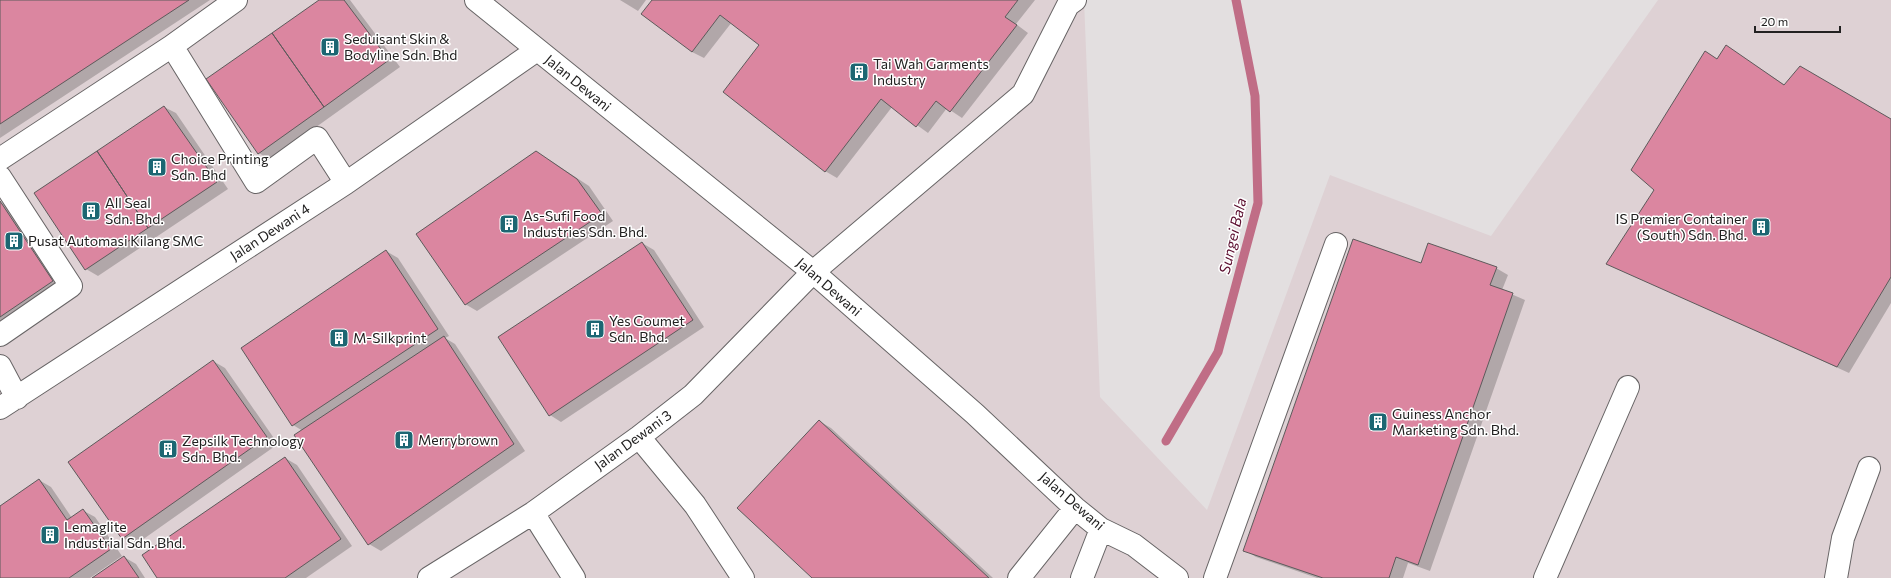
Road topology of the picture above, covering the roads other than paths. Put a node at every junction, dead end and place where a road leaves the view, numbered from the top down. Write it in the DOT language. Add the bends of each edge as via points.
graph roads {
  1 [pos="236,0"];
  2 [pos="476,0"];
  3 [pos="1075,0"];
  4 [pos="172,46"];
  5 [pos="537,50"];
  6 [pos="0,159"];
  7 [pos="0,177"];
  8 [pos="346,184"];
  9 [pos="1336,244"];
  10 [pos="813,272"];
  11 [pos="0,335"];
  12 [pos="0,366"];
  13 [pos="1628,387"];
  14 [pos="8,403"];
  15 [pos="639,437"];
  16 [pos="1869,468"];
  17 [pos="1075,508"];
  18 [pos="533,513"];
  19 [pos="1101,529"];
  20 [pos="429,578"];
  21 [pos="574,578"];
  22 [pos="743,578"];
  23 [pos="1019,578"];
  24 [pos="1082,578"];
  25 [pos="1177,578"];
  26 [pos="1215,578"];
  27 [pos="1545,578"];
  28 [pos="1836,578"];
  1 -- 4 [label="street"];
  2 -- 5 [label="street, Jalan Dewani"];
  3 -- 10 [label="street, Jalan Dewani 3" via="1068,5 1023,94"];
  4 -- 6 [label="street"];
  4 -- 8 [label="street" via="256,182 317,138"];
  5 -- 8 [label="street, Jalan Dewani 4"];
  5 -- 10 [label="street, Jalan Dewani"];
  7 -- 11 [label="street" via="71,286"];
  8 -- 14 [label="street, Jalan Dewani 4"];
  9 -- 26 [label="street"];
  10 -- 15 [label="street, Jalan Dewani 3" via="693,394"];
  10 -- 17 [label="street, Jalan Dewani" via="975,414"];
  12 -- 14 [label="street"];
  13 -- 27 [label="street"];
  15 -- 18 [label="street, Jalan Dewani 3"];
  15 -- 22 [label="street" via="695,505"];
  16 -- 28 [label="street" via="1843,538"];
  17 -- 19 [label="street, Jalan Dewani"];
  17 -- 23 [label="street"];
  18 -- 20 [label="street, Jalan Dewani 3"];
  18 -- 21 [label="street"];
  19 -- 24 [label="street"];
  19 -- 25 [label="street, Jalan Dewani" via="1134,545"];
}
